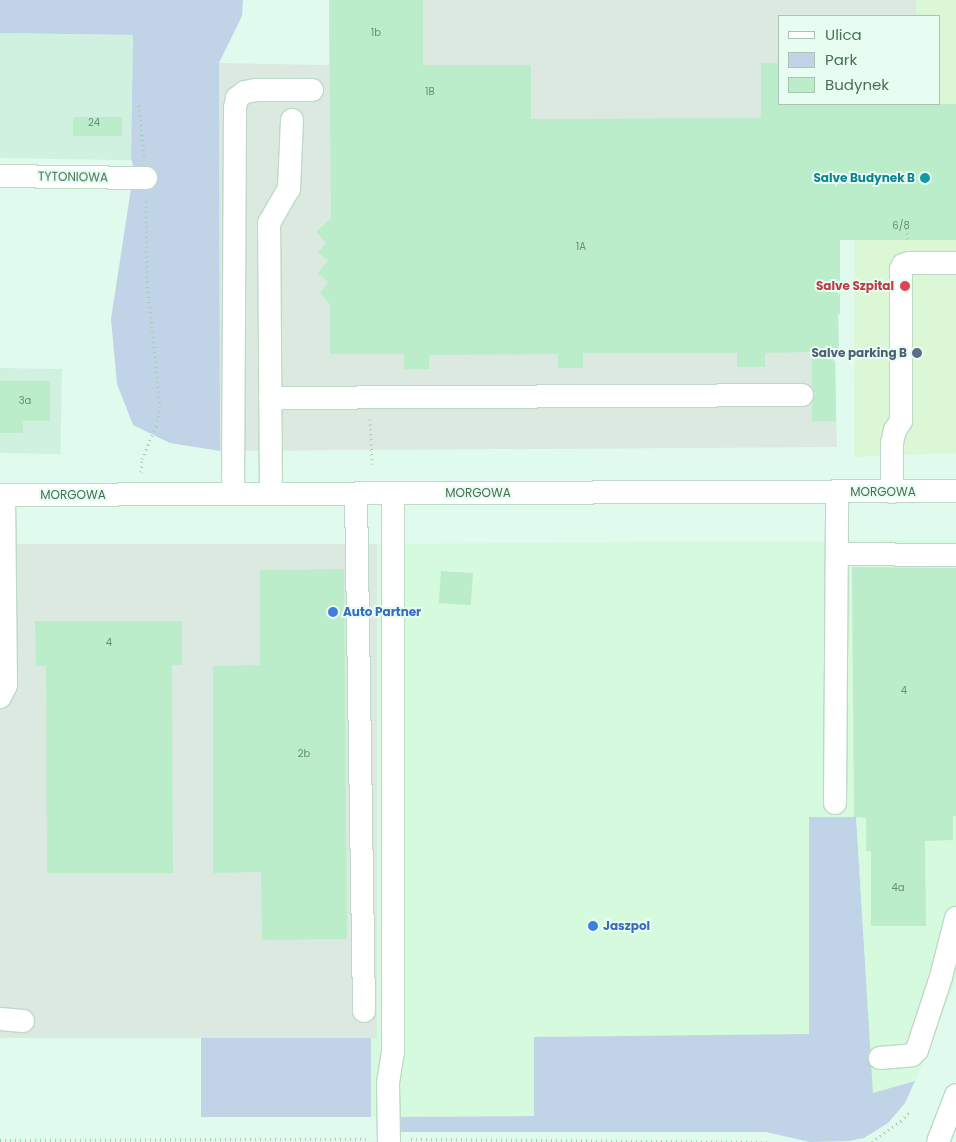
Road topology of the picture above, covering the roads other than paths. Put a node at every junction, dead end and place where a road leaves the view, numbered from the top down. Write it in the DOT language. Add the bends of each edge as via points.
graph roads {
  1 [pos="312,90"];
  2 [pos="292,120"];
  3 [pos="0,176"];
  4 [pos="146,178"];
  5 [pos="956,264"];
  6 [pos="802,396"];
  7 [pos="270,398"];
  8 [pos="837,492"];
  9 [pos="892,492"];
  10 [pos="956,492"];
  11 [pos="233,494"];
  12 [pos="271,494"];
  13 [pos="356,494"];
  14 [pos="392,494"];
  15 [pos="2,495"];
  16 [pos="837,554"];
  17 [pos="956,555"];
  18 [pos="0,697"];
  19 [pos="835,803"];
  20 [pos="956,918"];
  21 [pos="952,944"];
  22 [pos="364,1011"];
  23 [pos="0,1019"];
  24 [pos="23,1021"];
  25 [pos="880,1058"];
  26 [pos="956,1095"];
  27 [pos="389,1142"];
  28 [pos="938,1142"];
  1 -- 11 [label="street" via="245,92 237,98 235,108"];
  2 -- 7 [label="street" via="289,189 269,223"];
  3 -- 4 [label="street, TYTONIOWA"];
  5 -- 9 [label="street" via="909,263 901,269 901,421 892,443"];
  6 -- 7 [label="street"];
  7 -- 12 [label="street"];
  8 -- 9 [label="street, MORGOWA"];
  8 -- 14 [label="street, MORGOWA"];
  8 -- 16 [label="street"];
  9 -- 10 [label="street, MORGOWA"];
  11 -- 12 [label="street, MORGOWA"];
  11 -- 15 [label="street, MORGOWA"];
  12 -- 13 [label="street, MORGOWA"];
  13 -- 14 [label="street, MORGOWA"];
  13 -- 22 [label="street"];
  14 -- 27 [label="street" via="393,1052 388,1083"];
  15 -- 18 [label="street" via="6,685"];
  16 -- 17 [label="street"];
  16 -- 19 [label="street"];
  20 -- 21 [label="street"];
  21 -- 25 [label="street" via="917,1050 912,1055"];
  23 -- 24 [label="street"];
  26 -- 28 [label="street"];
}
